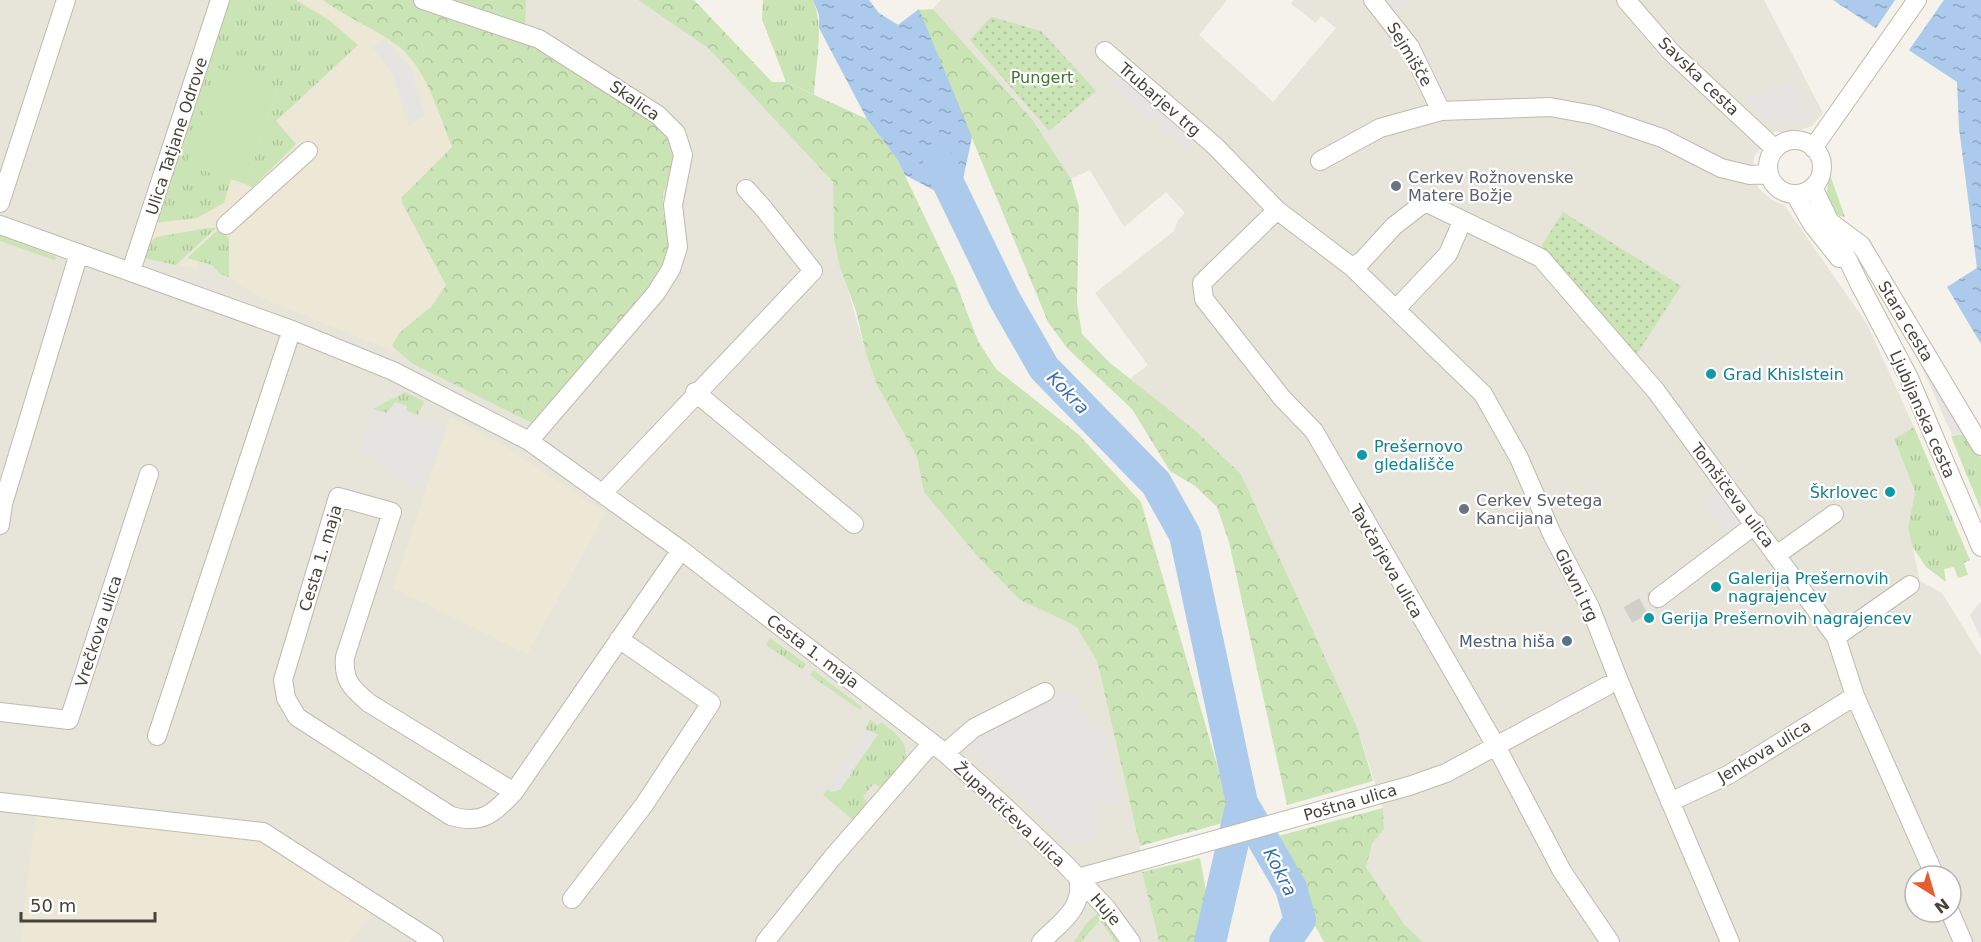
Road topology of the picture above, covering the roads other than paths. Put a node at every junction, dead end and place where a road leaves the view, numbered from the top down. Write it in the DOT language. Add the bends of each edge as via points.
graph roads {
  1 [pos="66,0"];
  2 [pos="220,0"];
  3 [pos="423,0"];
  4 [pos="1373,0"];
  5 [pos="1626,0"];
  6 [pos="1917,0"];
  7 [pos="1105,51"];
  8 [pos="1441,111"];
  9 [pos="1814,148"];
  10 [pos="1775,149"];
  11 [pos="308,151"];
  12 [pos="1320,160"];
  13 [pos="1768,174"];
  14 [pos="1813,187"];
  15 [pos="746,189"];
  16 [pos="1795,194"];
  17 [pos="0,203"];
  18 [pos="1277,210"];
  19 [pos="1462,222"];
  20 [pos="1821,223"];
  21 [pos="0,225"];
  22 [pos="226,225"];
  23 [pos="79,253"];
  24 [pos="1352,267"];
  25 [pos="131,271"];
  26 [pos="1397,308"];
  27 [pos="288,341"];
  28 [pos="695,392"];
  29 [pos="1979,437"];
  30 [pos="529,441"];
  31 [pos="149,474"];
  32 [pos="603,493"];
  33 [pos="1834,514"];
  34 [pos="854,524"];
  35 [pos="1756,524"];
  36 [pos="0,525"];
  37 [pos="1981,547"];
  38 [pos="681,550"];
  39 [pos="1778,555"];
  40 [pos="1910,585"];
  41 [pos="1658,598"];
  42 [pos="1836,637"];
  43 [pos="619,639"];
  44 [pos="1613,683"];
  45 [pos="1045,692"];
  46 [pos="1855,696"];
  47 [pos="0,711"];
  48 [pos="158,736"];
  49 [pos="1496,746"];
  50 [pos="939,748"];
  51 [pos="514,792"];
  52 [pos="0,802"];
  53 [pos="1670,802"];
  54 [pos="1930,864"];
  55 [pos="1077,878"];
  56 [pos="573,898"];
  57 [pos="1955,924"];
  58 [pos="434,942"];
  59 [pos="765,942"];
  60 [pos="1041,942"];
  61 [pos="1131,942"];
  62 [pos="1610,942"];
  63 [pos="1730,942"];
  64 [pos="1963,942"];
  1 -- 17 [label="street"];
  2 -- 25 [label="street, Ulica Tatjane Odrove"];
  3 -- 30 [label="street, Skalica" via="539,39 658,115 676,133 683,155 674,205 678,247 671,269 656,293"];
  4 -- 8 [label="street, Sejmišče" via="1394,23"];
  5 -- 10 [label="street, Savska cesta" via="1671,52"];
  6 -- 9 [label="street"];
  7 -- 18 [label="street, Trubarjev trg" via="1215,146"];
  8 -- 12 [label="street" via="1380,128"];
  8 -- 13 [label="street" via="1550,107 1593,115 1662,138 1721,168 1750,175"];
  9 -- 10 [label="street" via="1790,141"];
  9 -- 14 [label="street" via="1819,154 1821,172"];
  10 -- 13 [label="street"];
  11 -- 22 [label="street"];
  13 -- 16 [label="street" via="1778,189"];
  14 -- 16 [label="street"];
  14 -- 20 [label="street, Ljubljanska cesta"];
  15 -- 28 [label="street" via="813,271"];
  16 -- 20 [label="street, Ljubljanska cesta"];
  18 -- 24 [label="street, Trubarjev trg"];
  18 -- 49 [label="street, Tavčarjeva ulica" via="1202,283 1204,299 1282,398 1314,431"];
  19 -- 24 [label="street, Tomšičeva ulica" via="1425,202"];
  19 -- 26 [label="street" via="1448,254"];
  19 -- 35 [label="street, Tomšičeva ulica" via="1541,258 1656,392"];
  20 -- 29 [label="street, Stara cesta" via="1861,245"];
  20 -- 37 [label="street, Ljubljanska cesta" via="1859,283 1909,378"];
  21 -- 23 [label="street, Cesta 1. maja"];
  23 -- 25 [label="street, Cesta 1. maja"];
  23 -- 36 [label="street"];
  24 -- 26 [label="street, Glavni trg"];
  25 -- 30 [label="street, Cesta 1. maja" via="393,371"];
  26 -- 44 [label="street, Glavni trg" via="1487,400 1590,607"];
  27 -- 48 [label="street"];
  28 -- 32 [label="street"];
  28 -- 34 [label="street"];
  30 -- 32 [label="street, Cesta 1. maja"];
  31 -- 47 [label="street, Vrečkova ulica" via="69,720"];
  32 -- 38 [label="street, Cesta 1. maja"];
  33 -- 39 [label="street"];
  35 -- 39 [label="street, Tomšičeva ulica"];
  35 -- 41 [label="street"];
  38 -- 43 [label="street, Cesta 1. maja"];
  38 -- 50 [label="street, Cesta 1. maja"];
  39 -- 42 [label="street, Tomšičeva ulica"];
  40 -- 42 [label="street"];
  42 -- 46 [label="street, Tomšičeva ulica"];
  43 -- 51 [label="street, Cesta 1. maja"];
  43 -- 56 [label="street" via="711,703 644,805"];
  44 -- 49 [label="street, Poštna ulica"];
  44 -- 53 [label="street"];
  45 -- 50 [label="street, Župančičeva ulica"];
  46 -- 53 [label="street, Jenkova ulica" via="1728,775"];
  46 -- 54 [label="street, Tomšičeva ulica"];
  49 -- 55 [label="street, Poštna ulica" via="1446,773 1409,786"];
  49 -- 62 [label="street, Tavčarjeva ulica" via="1562,871"];
  50 -- 55 [label="street, Župančičeva ulica"];
  50 -- 59 [label="street, Župančičeva ulica" via="832,858"];
  51 -- 51 [label="street, Cesta 1. maja" via="493,814 469,821 451,816 297,717 286,698 283,680 338,497 392,512 345,657 344,674 351,688"];
  52 -- 58 [label="street" via="263,832"];
  53 -- 63 [label="street"];
  55 -- 60 [label="street, Župančičeva ulica" via="1080,888 1076,907"];
  55 -- 61 [label="street, Huje"];
  57 -- 64 [label="street"];
}
